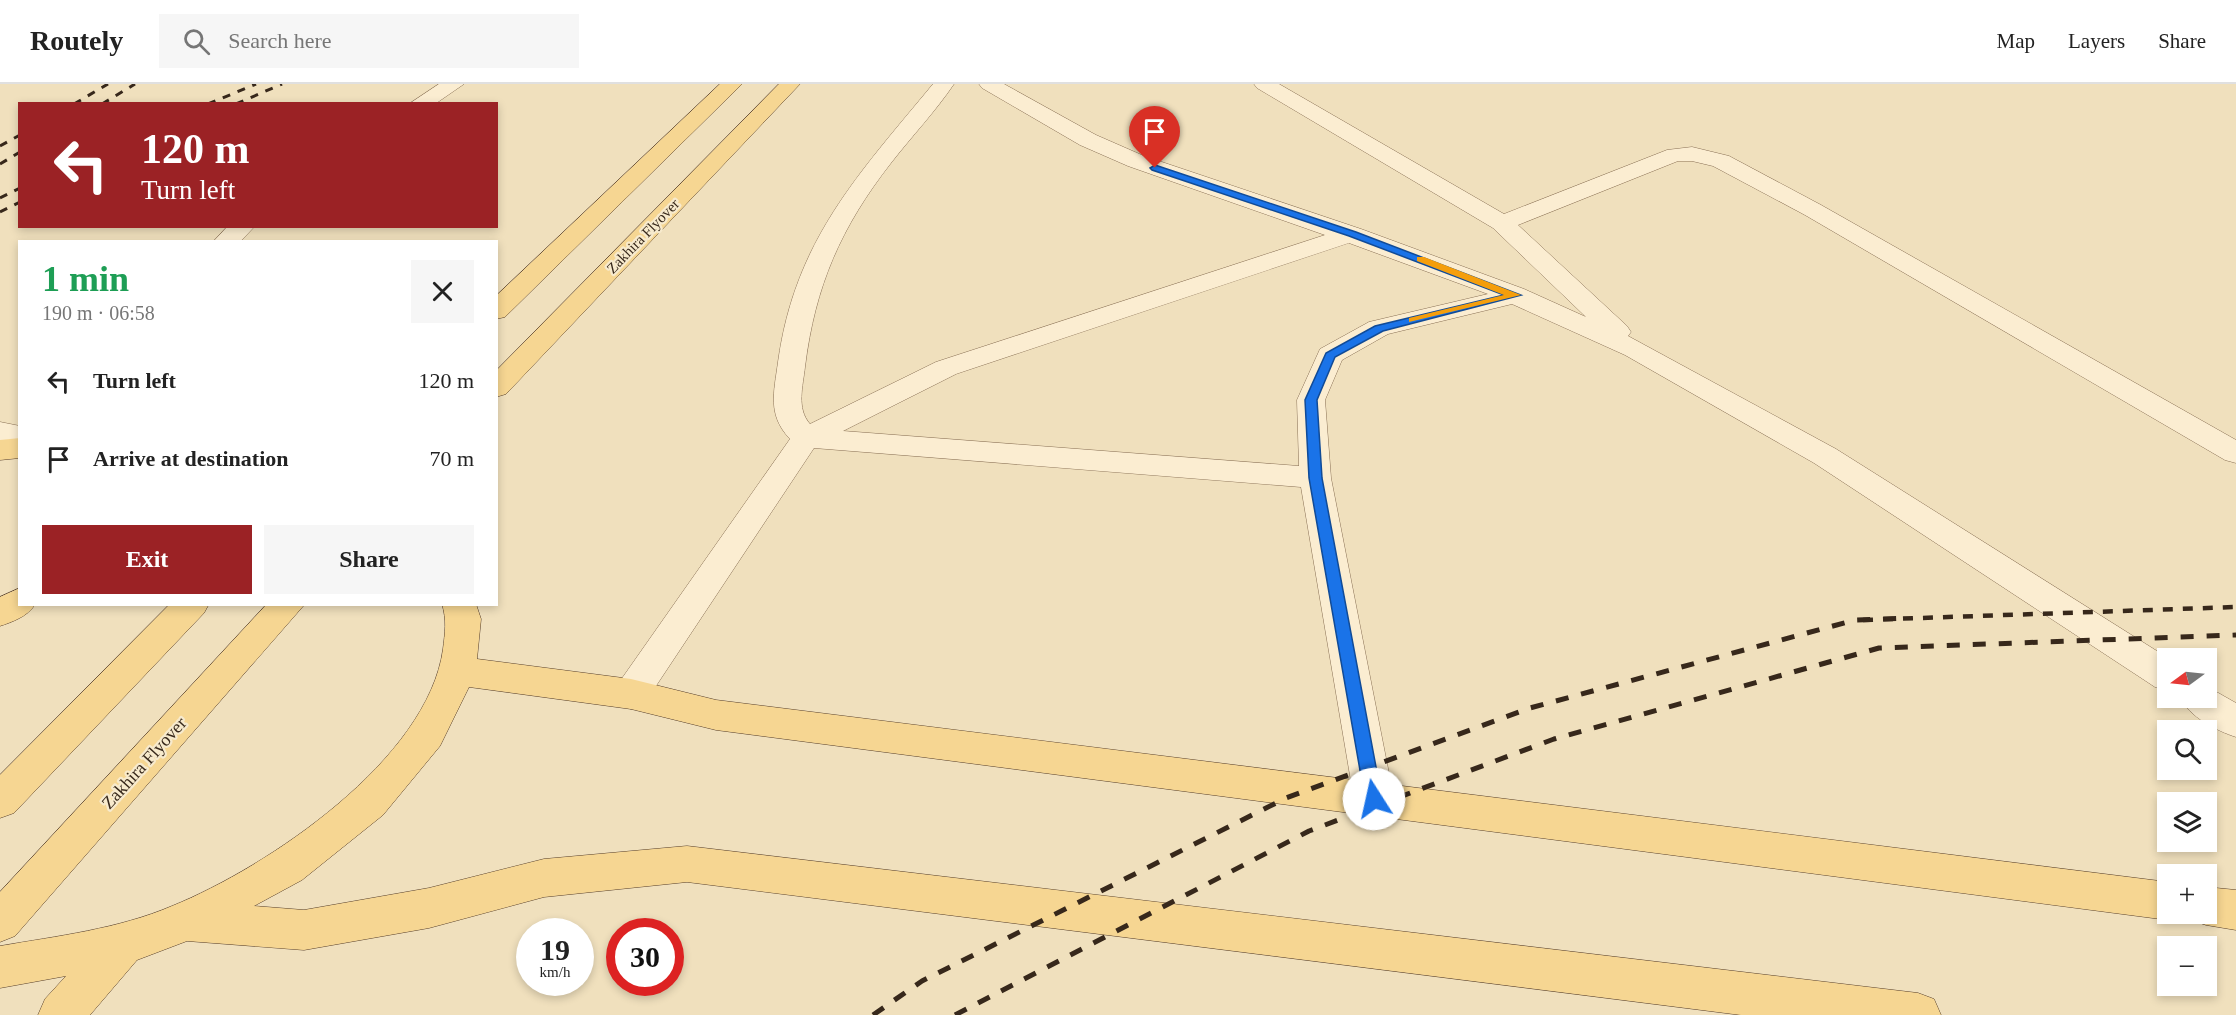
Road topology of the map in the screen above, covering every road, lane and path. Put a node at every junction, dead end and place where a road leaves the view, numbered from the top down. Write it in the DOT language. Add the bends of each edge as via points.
graph roads {
  1 [pos="454,84"];
  2 [pos="732,84"];
  3 [pos="790,84"];
  4 [pos="944,84"];
  5 [pos="989,84"];
  6 [pos="1264,84"];
  7 [pos="422,102"];
  8 [pos="1502,223"];
  9 [pos="241,228"];
  10 [pos="1352,234"];
  11 [pos="227,240"];
  12 [pos="1515,295"];
  13 [pos="501,304"];
  14 [pos="1635,349"];
  15 [pos="498,386"];
  16 [pos="0,432"];
  17 [pos="18,436"];
  18 [pos="806,438"];
  19 [pos="18,448"];
  20 [pos="0,450"];
  21 [pos="2236,453"];
  22 [pos="1316,478"];
  23 [pos="18,603"];
  24 [pos="190,606"];
  25 [pos="286,606"];
  26 [pos="460,606"];
  27 [pos="0,613"];
  28 [pos="2157,670"];
  29 [pos="458,671"];
  30 [pos="631,694"];
  31 [pos="2214,708"];
  32 [pos="2236,722"];
  33 [pos="1374,799"];
  34 [pos="0,801"];
  35 [pos="2157,900"];
  36 [pos="2217,907"];
  37 [pos="2236,910"];
  38 [pos="187,921"];
  39 [pos="0,922"];
  40 [pos="122,945"];
  41 [pos="0,967"];
  42 [pos="61,1015"];
  43 [pos="1918,1015"];
  1 -- 7 [label="street"];
  2 -- 13 [label="main road"];
  3 -- 15 [label="main road, Zakhira Flyover"];
  4 -- 18 [label="street" via="855,194 830,234 816,269 796,328 786,402 790,423"];
  5 -- 10 [label="street" via="1088,141 1136,161"];
  6 -- 8 [label="street"];
  8 -- 14 [label="street"];
  8 -- 21 [label="street" via="1675,155 1706,156 1813,210"];
  9 -- 11 [label="street"];
  10 -- 12 [label="street"];
  10 -- 18 [label="street" via="945,369"];
  12 -- 14 [label="street"];
  12 -- 22 [label="street" via="1379,328 1330,356 1311,400"];
  14 -- 28 [label="street" via="1825,456"];
  16 -- 17 [label="street"];
  18 -- 22 [label="street"];
  18 -- 30 [label="street"];
  19 -- 20 [label="main road"];
  22 -- 33 [label="street"];
  23 -- 27 [label="main road"];
  24 -- 34 [label="main road"];
  25 -- 39 [label="main road, Zakhira Flyover"];
  26 -- 29 [label="main road" via="464,620"];
  29 -- 30 [label="main road"];
  29 -- 38 [label="main road" via="427,735 369,803 287,867"];
  30 -- 33 [label="main road" via="716,715"];
  31 -- 32 [label="street"];
  33 -- 35 [label="main road"];
  36 -- 37 [label="main road"];
  38 -- 40 [label="main road"];
  38 -- 43 [label="main road" via="304,930 429,908 544,878 687,864"];
  40 -- 41 [label="main road"];
  40 -- 42 [label="main road"];
}
